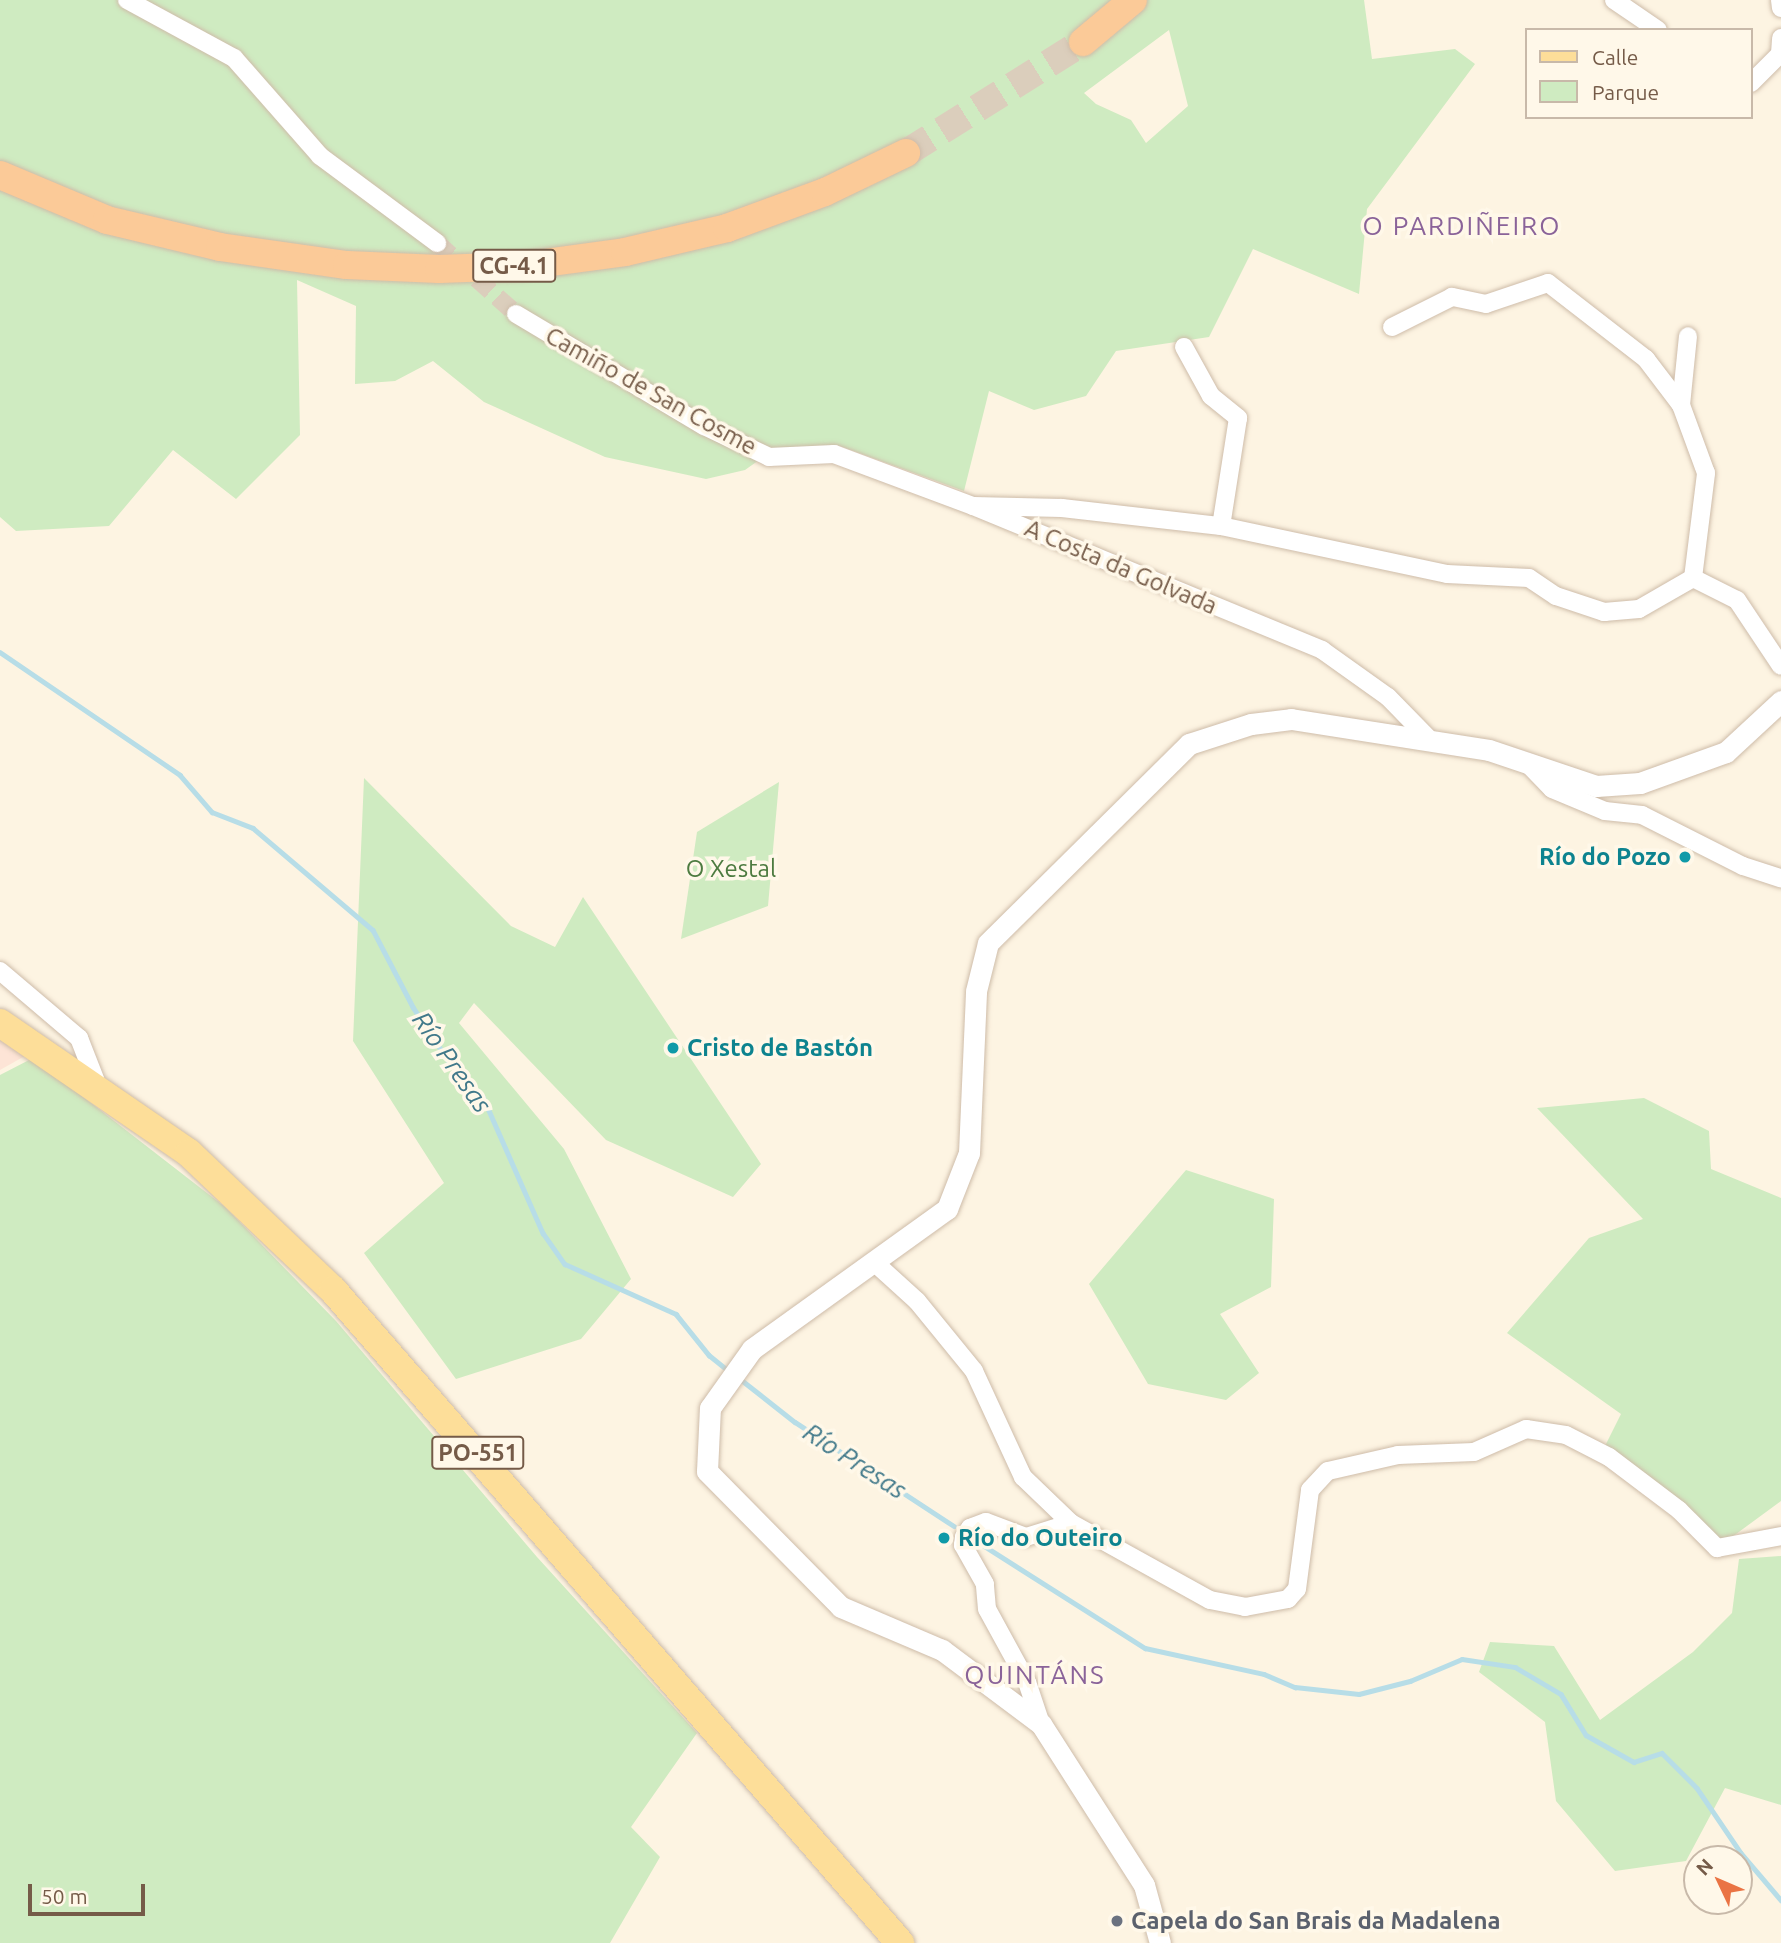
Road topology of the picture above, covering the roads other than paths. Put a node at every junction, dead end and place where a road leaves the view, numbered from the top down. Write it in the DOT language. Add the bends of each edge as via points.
graph roads {
  1 [pos="127,0"];
  2 [pos="1133,0"];
  3 [pos="1614,0"];
  4 [pos="1780,0"];
  5 [pos="1781,8"];
  6 [pos="1655,28"];
  7 [pos="1781,38"];
  8 [pos="1083,42"];
  9 [pos="1753,81"];
  10 [pos="906,153"];
  11 [pos="0,175"];
  12 [pos="437,243"];
  13 [pos="516,314"];
  14 [pos="1392,327"];
  15 [pos="1688,336"];
  16 [pos="1184,347"];
  17 [pos="1681,405"];
  18 [pos="789,456"];
  19 [pos="973,506"];
  20 [pos="1221,526"];
  21 [pos="1693,578"];
  22 [pos="1781,666"];
  23 [pos="1779,705"];
  24 [pos="1427,737"];
  25 [pos="1529,765"];
  26 [pos="1781,878"];
  27 [pos="0,971"];
  28 [pos="0,1023"];
  29 [pos="101,1093"];
  30 [pos="874,1262"];
  31 [pos="1071,1523"];
  32 [pos="1781,1536"];
  33 [pos="1041,1724"];
  34 [pos="900,1943"];
  35 [pos="1160,1943"];
  1 -- 12 [label="street" via="234,58 320,156"];
  2 -- 8 [label="highway"];
  3 -- 6 [label="street"];
  4 -- 5 [label="street"];
  7 -- 9 [label="street" via="1780,54"];
  10 -- 11 [label="highway, CG-4.1" via="825,192 727,228 625,252 522,266 439,269 348,265 220,247 107,220"];
  13 -- 18 [label="street, Camiño de San Cosme" via="704,426 769,457"];
  14 -- 17 [label="street" via="1452,297 1486,303 1548,283 1646,359"];
  15 -- 17 [label="street"];
  16 -- 20 [label="street" via="1210,396 1238,418"];
  17 -- 21 [label="street" via="1706,473"];
  18 -- 19 [label="street, A Costa da Golvada" via="834,454"];
  19 -- 20 [label="street" via="1062,508"];
  19 -- 24 [label="street, A Costa da Golvada" via="1322,650 1388,697"];
  20 -- 21 [label="street" via="1447,574 1530,578 1556,596 1604,612 1639,609"];
  21 -- 22 [label="street" via="1737,600"];
  23 -- 25 [label="street" via="1726,752 1640,783 1596,786"];
  24 -- 25 [label="street" via="1489,750"];
  24 -- 30 [label="street" via="1291,719 1251,724 1189,744 988,943 976,991 969,1153 947,1209"];
  25 -- 26 [label="street" via="1552,789 1605,811 1642,814 1743,866"];
  27 -- 29 [label="street" via="79,1038"];
  28 -- 29 [label="main road, PO-551"];
  29 -- 34 [label="main road, PO-551" via="189,1153 333,1290"];
  30 -- 31 [label="street" via="917,1301 974,1371 1023,1477"];
  30 -- 33 [label="street" via="752,1349 710,1408 707,1471 842,1607 943,1650"];
  31 -- 32 [label="street" via="1210,1600 1245,1607 1275,1605 1297,1589 1310,1490 1328,1471 1398,1455 1474,1452 1526,1429 1566,1435 1609,1457 1679,1510 1717,1548"];
  31 -- 33 [label="street" via="1026,1537 986,1522 970,1528 964,1537 963,1545 985,1584 987,1609 1027,1682"];
  33 -- 35 [label="street" via="1144,1885"];
}
